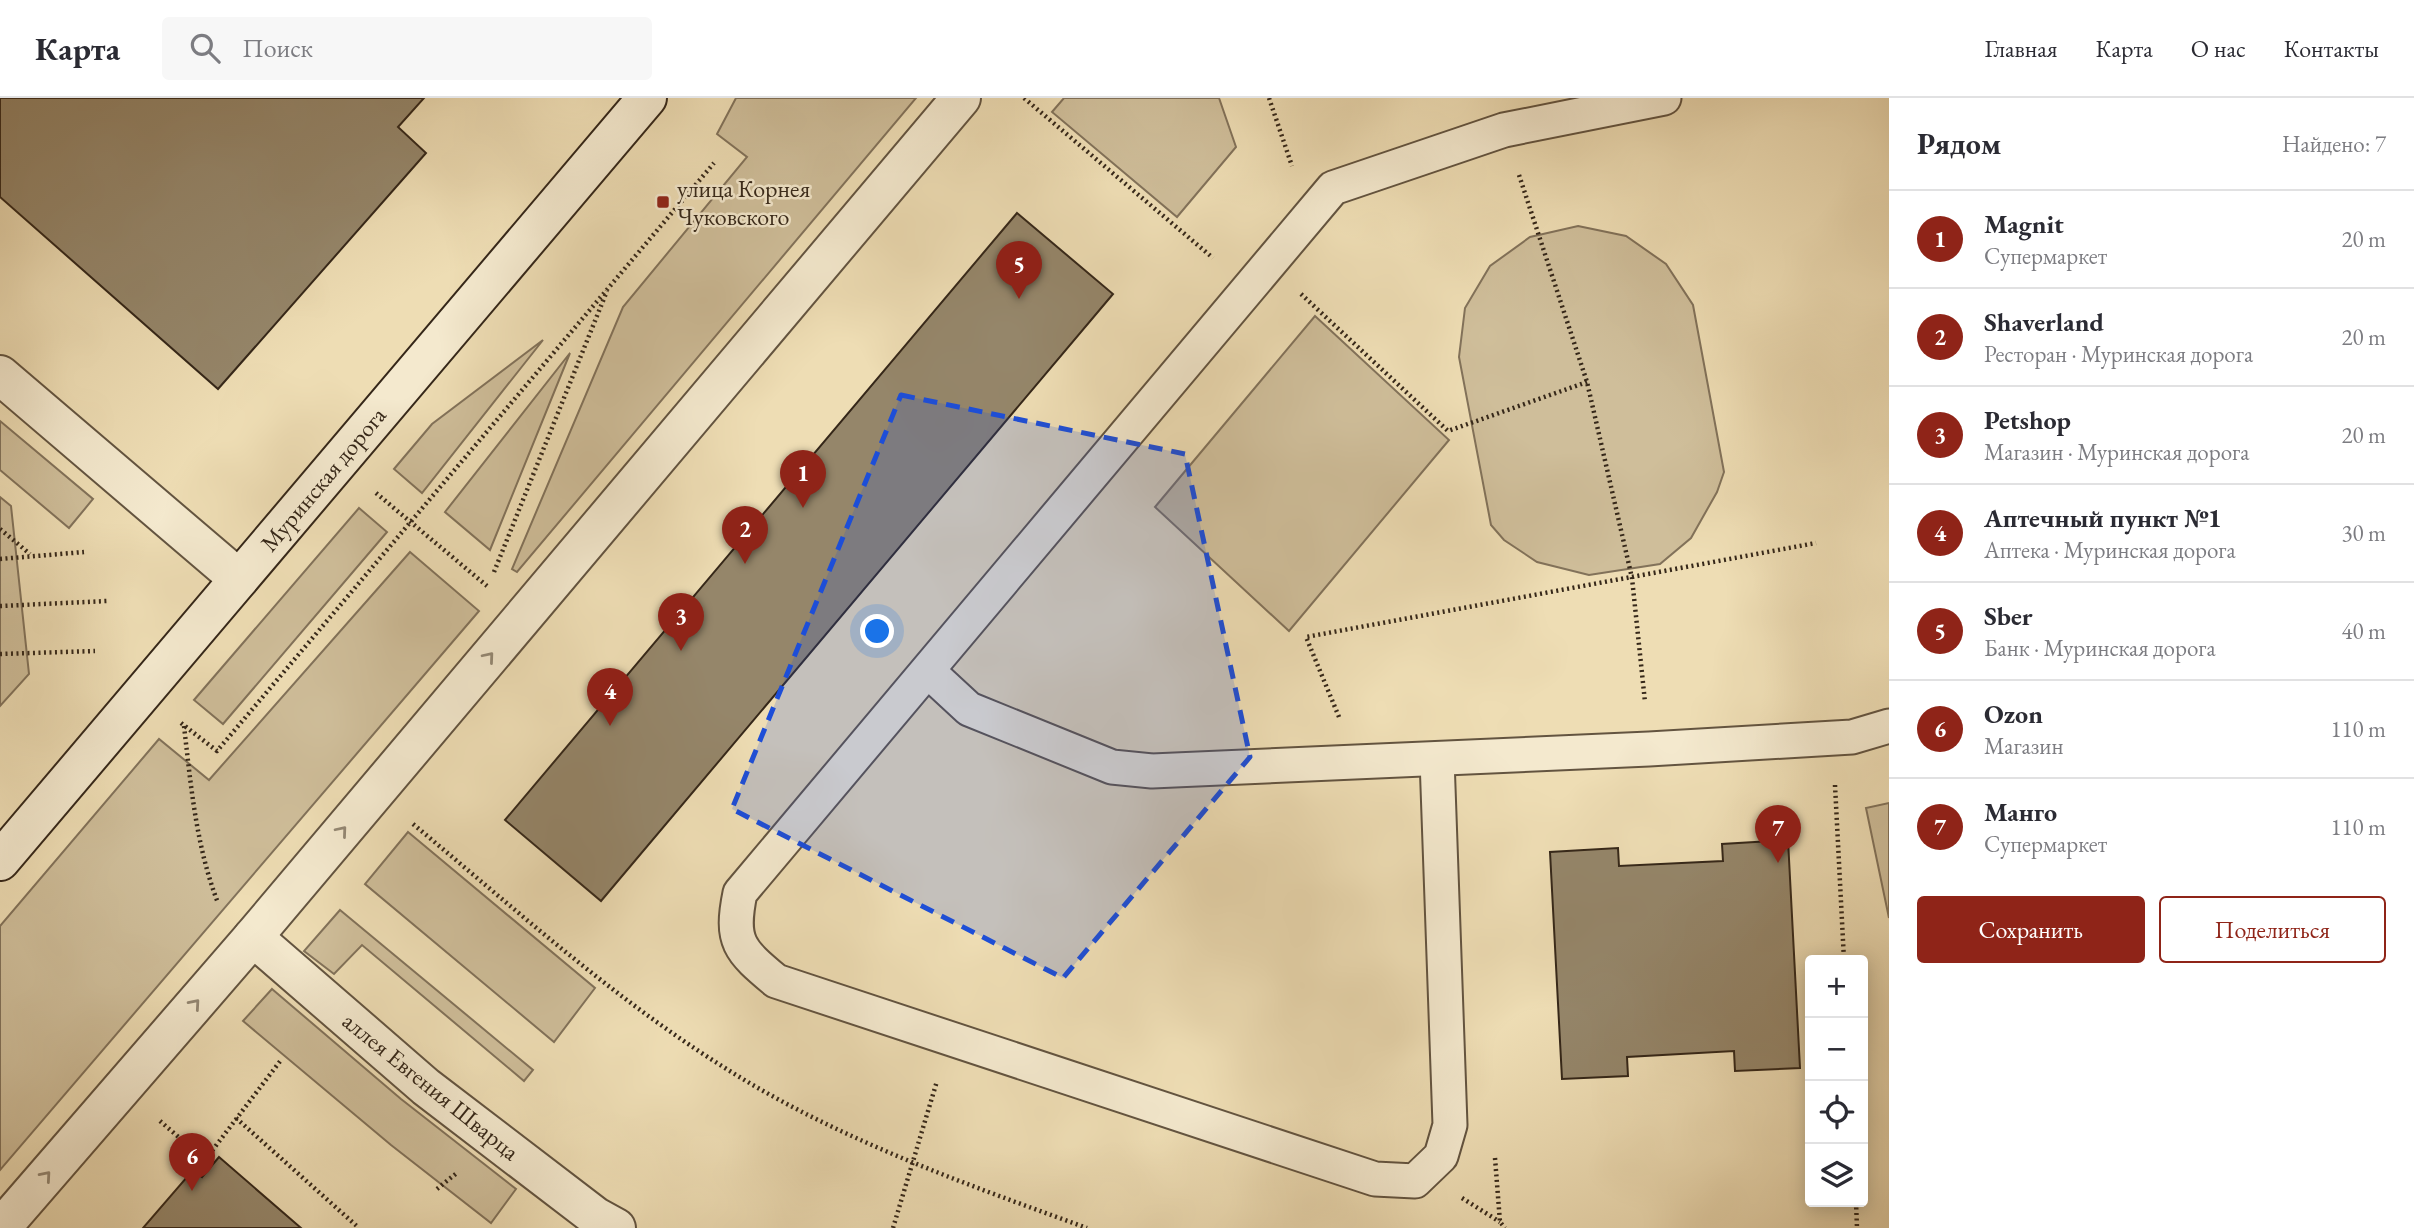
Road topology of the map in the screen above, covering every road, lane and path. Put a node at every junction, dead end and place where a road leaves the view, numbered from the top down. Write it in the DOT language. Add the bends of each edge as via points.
graph roads {
  1 [pos="647,98"];
  2 [pos="961,98"];
  3 [pos="1024,98"];
  4 [pos="1269,98"];
  5 [pos="1664,98"];
  6 [pos="713,163"];
  7 [pos="1515,164"];
  8 [pos="1296,177"];
  9 [pos="1222,265"];
  10 [pos="609,287"];
  11 [pos="1298,291"];
  12 [pos="0,375"];
  13 [pos="1587,382"];
  14 [pos="369,487"];
  15 [pos="412,523"];
  16 [pos="0,529"];
  17 [pos="1816,543"];
  18 [pos="84,552"];
  19 [pos="31,555"];
  20 [pos="0,559"];
  21 [pos="1632,578"];
  22 [pos="239,579"];
  23 [pos="488,587"];
  24 [pos="497,594"];
  25 [pos="107,601"];
  26 [pos="0,606"];
  27 [pos="95,651"];
  28 [pos="0,654"];
  29 [pos="929,672"];
  30 [pos="1645,710"];
  31 [pos="178,721"];
  32 [pos="184,725"];
  33 [pos="1889,726"];
  34 [pos="1344,727"];
  35 [pos="1437,760"];
  36 [pos="1835,785"];
  37 [pos="404,817"];
  38 [pos="0,861"];
  39 [pos="245,945"];
  40 [pos="1844,955"];
  41 [pos="950,1039"];
  42 [pos="281,1060"];
  43 [pos="151,1113"];
  44 [pos="236,1118"];
  45 [pos="1495,1158"];
  46 [pos="912,1164"];
  47 [pos="1856,1207"];
  48 [pos="600,1224"];
  49 [pos="1,1228"];
  50 [pos="359,1228"];
  51 [pos="893,1228"];
  52 [pos="1087,1228"];
  53 [pos="1505,1228"];
  54 [pos="1857,1228"];
  1 -- 22 [label="street, Муринская дорога"];
  39 -- 2 [label="street, one-way"];
  3 -- 9 [label="path"];
  4 -- 8 [label="path"];
  5 -- 29 [label="lane" via="1504,130 1333,188"];
  6 -- 10 [label="path"];
  7 -- 13 [label="path"];
  10 -- 15 [label="path"];
  10 -- 23 [label="path"];
  11 -- 13 [label="path" via="1448,430"];
  12 -- 22 [label="street"];
  13 -- 21 [label="path"];
  14 -- 15 [label="path"];
  15 -- 23 [label="path"];
  15 -- 32 [label="path" via="217,751"];
  16 -- 19 [label="path"];
  17 -- 21 [label="path"];
  18 -- 19 [label="path"];
  19 -- 20 [label="path"];
  21 -- 30 [label="path"];
  21 -- 34 [label="path" via="1306,638"];
  22 -- 38 [label="street, Муринская дорога"];
  23 -- 24 [label="path"];
  25 -- 26 [label="path"];
  27 -- 28 [label="path"];
  29 -- 35 [label="lane" via="969,709 1112,767 1152,771"];
  29 -- 41 [label="lane" via="740,893 734,923 744,955 776,981"];
  31 -- 32 [label="path"];
  32 -- 39 [label="path" via="208,877"];
  33 -- 35 [label="lane" via="1852,737"];
  35 -- 41 [label="lane" via="1450,1125 1441,1156 1415,1181 1375,1179"];
  36 -- 40 [label="path"];
  37 -- 46 [label="path" via="612,990 726,1069"];
  39 -- 48 [label="street, аллея Евгения Шварца"];
  49 -- 39 [label="street, one-way"];
  41 -- 46 [label="path"];
  42 -- 44 [label="path"];
  43 -- 44 [label="path" via="205,1160"];
  44 -- 50 [label="path"];
  45 -- 53 [label="path" via="1500,1222"];
  46 -- 51 [label="path"];
  46 -- 52 [label="path"];
  47 -- 54 [label="path"];
}
